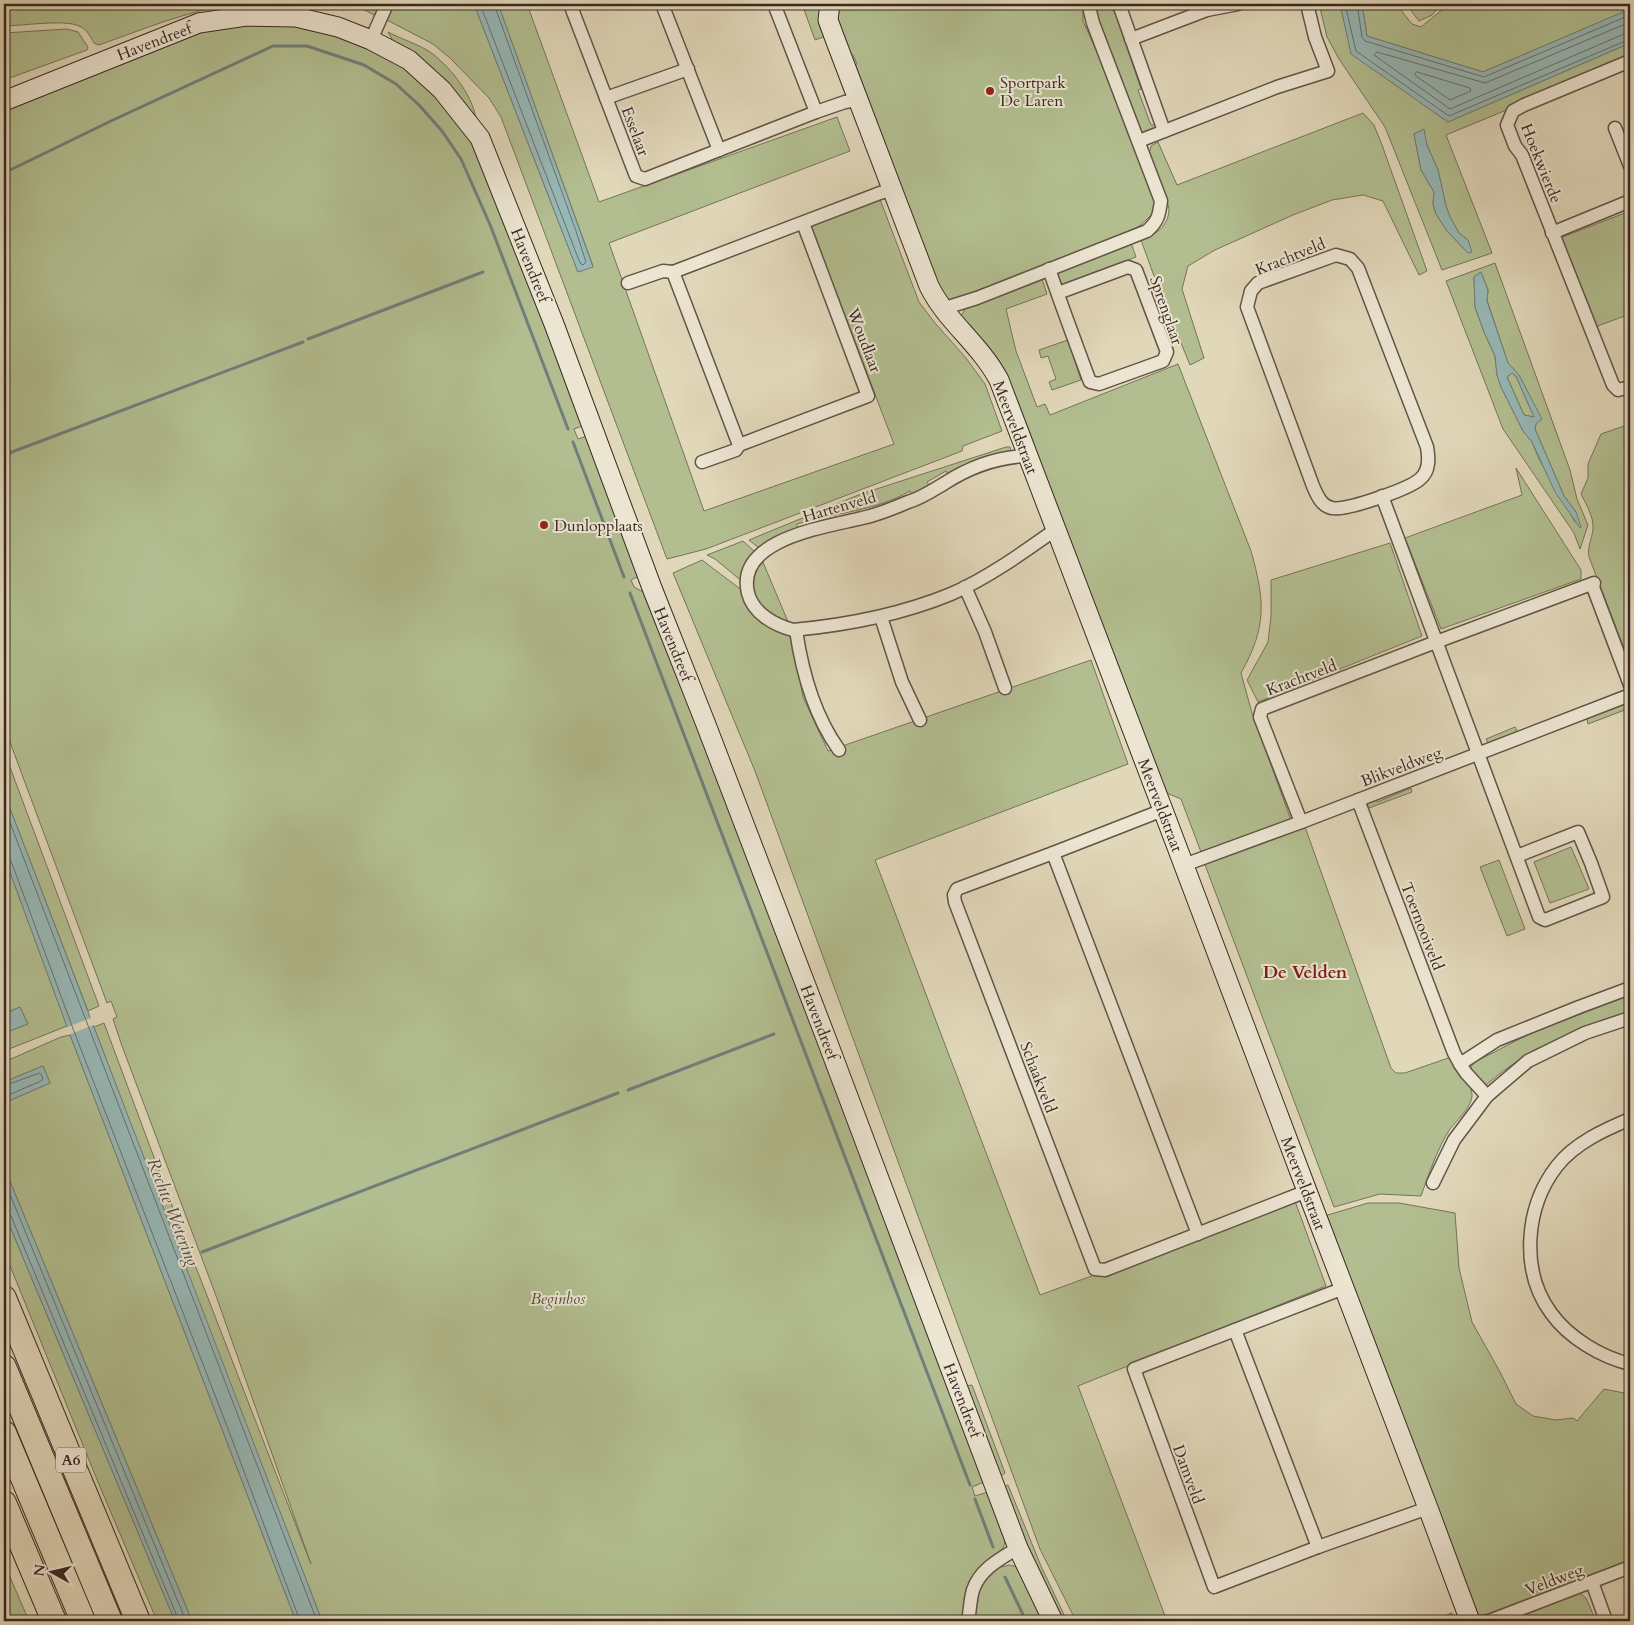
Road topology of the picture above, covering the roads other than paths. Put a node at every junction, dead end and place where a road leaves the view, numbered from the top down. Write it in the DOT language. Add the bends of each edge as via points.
graph roads {
  1 [pos="387,4"];
  2 [pos="570,4"];
  3 [pos="662,4"];
  4 [pos="774,4"];
  5 [pos="830,4"];
  6 [pos="1091,4"];
  7 [pos="1124,4"];
  8 [pos="1238,4"];
  9 [pos="1307,4"];
  10 [pos="1131,39"];
  11 [pos="371,40"];
  12 [pos="1630,61"];
  13 [pos="688,69"];
  14 [pos="30,89"];
  15 [pos="4,96"];
  16 [pos="606,98"];
  17 [pos="4,100"];
  18 [pos="857,100"];
  19 [pos="816,112"];
  20 [pos="1615,128"];
  21 [pos="1164,132"];
  22 [pos="1139,141"];
  23 [pos="719,150"];
  24 [pos="1630,166"];
  25 [pos="891,190"];
  26 [pos="1630,201"];
  27 [pos="803,223"];
  28 [pos="1552,233"];
  29 [pos="1049,269"];
  30 [pos="673,272"];
  31 [pos="628,284"];
  32 [pos="1058,293"];
  33 [pos="942,310"];
  34 [pos="1630,387"];
  35 [pos="738,445"];
  36 [pos="1027,456"];
  37 [pos="702,462"];
  38 [pos="1382,496"];
  39 [pos="1055,530"];
  40 [pos="965,587"];
  41 [pos="881,617"];
  42 [pos="796,630"];
  43 [pos="1437,642"];
  44 [pos="1630,685"];
  45 [pos="1004,688"];
  46 [pos="1630,695"];
  47 [pos="920,720"];
  48 [pos="839,750"];
  49 [pos="1478,754"];
  50 [pos="1358,800"];
  51 [pos="1163,810"];
  52 [pos="1301,822"];
  53 [pos="1054,853"];
  54 [pos="1517,856"];
  55 [pos="1184,865"];
  56 [pos="1630,988"];
  57 [pos="1630,1018"];
  58 [pos="1460,1064"];
  59 [pos="1487,1096"];
  60 [pos="1630,1119"];
  61 [pos="1433,1183"];
  62 [pos="1306,1191"];
  63 [pos="1198,1234"];
  64 [pos="1344,1288"];
  65 [pos="4,1298"];
  66 [pos="1234,1330"];
  67 [pos="1630,1364"];
  68 [pos="4,1367"];
  69 [pos="4,1433"];
  70 [pos="4,1503"];
  71 [pos="1428,1508"];
  72 [pos="1318,1547"];
  73 [pos="1018,1548"];
  74 [pos="1630,1567"];
  75 [pos="1592,1582"];
  76 [pos="54,1621"];
  77 [pos="83,1621"];
  78 [pos="110,1621"];
  79 [pos="138,1621"];
  80 [pos="968,1621"];
  81 [pos="1053,1621"];
  82 [pos="1470,1621"];
  83 [pos="1489,1621"];
  84 [pos="1606,1621"];
  1 -- 11 [label="street"];
  2 -- 16 [label="street, Esselaar"];
  3 -- 13 [label="street"];
  4 -- 19 [label="street"];
  5 -- 18 [label="street, Meerveldstraat" via="828,20"];
  6 -- 22 [label="street" via="1094,23"];
  7 -- 10 [label="street" via="1121,10"];
  8 -- 10 [label="street" via="1208,10"];
  9 -- 21 [label="street" via="1328,70"];
  10 -- 21 [label="street"];
  11 -- 14 [label="street, Havendreef" via="338,27 296,17 246,16 200,24"];
  11 -- 73 [label="street, Havendreef" via="409,60 442,90 480,138 554,324"];
  12 -- 28 [label="street, Hoekwierde" via="1524,105 1510,118 1508,126 1512,138 1522,155"];
  13 -- 16 [label="street, Esselaar"];
  13 -- 23 [label="street"];
  14 -- 15 [label="street, Havendreef"];
  14 -- 17 [label="street, Havendreef"];
  16 -- 23 [label="street, Esselaar" via="636,176 645,179"];
  18 -- 19 [label="street, Esselaar"];
  18 -- 25 [label="street, Meerveldstraat"];
  19 -- 23 [label="street, Esselaar"];
  20 -- 24 [label="street"];
  21 -- 22 [label="street"];
  22 -- 29 [label="street" via="1161,201 1156,223 1147,231"];
  25 -- 27 [label="street"];
  25 -- 33 [label="street, Meerveldstraat" via="929,286"];
  26 -- 28 [label="street"];
  27 -- 30 [label="street"];
  27 -- 35 [label="street, Woudlaar" via="868,396"];
  28 -- 34 [label="street, Hoekwierde" via="1613,385 1618,390"];
  29 -- 32 [label="street, Sprenglaar"];
  29 -- 33 [label="street"];
  30 -- 31 [label="street" via="663,271"];
  30 -- 35 [label="street"];
  32 -- 32 [label="street, Sprenglaar" via="1128,267 1136,270 1167,352 1163,361 1099,384 1090,382"];
  33 -- 36 [label="street, Meerveldstraat" via="971,340 994,371"];
  35 -- 37 [label="street, Woudlaar" via="736,450"];
  36 -- 39 [label="street, Meerveldstraat"];
  36 -- 42 [label="street, Hartenveld" via="995,460 975,467 910,502 864,518 808,530 764,551 754,560 749,571 748,593 765,618"];
  38 -- 38 [label="street, Krachtveld" via="1342,508 1331,508 1322,502 1309,477 1247,307 1251,291 1258,283 1336,255 1350,259 1358,268 1429,458 1426,472 1420,480"];
  38 -- 43 [label="street"];
  39 -- 40 [label="street, Hartenveld" via="1023,554"];
  39 -- 51 [label="street, Meerveldstraat"];
  40 -- 41 [label="street, Hartenveld"];
  40 -- 45 [label="street"];
  41 -- 42 [label="street, Hartenveld"];
  41 -- 47 [label="street" via="902,682"];
  42 -- 48 [label="street" via="803,671 820,718"];
  43 -- 44 [label="street, Krachtveld" via="1594,582 1593,587"];
  43 -- 49 [label="street"];
  43 -- 52 [label="street, Krachtveld" via="1262,709 1260,717"];
  46 -- 49 [label="street, Blikveldweg"];
  49 -- 50 [label="street, Blikveldweg"];
  49 -- 54 [label="street"];
  50 -- 52 [label="street, Blikveldweg"];
  50 -- 58 [label="street, Toernooiveld"];
  51 -- 53 [label="street, Schaakveld"];
  51 -- 55 [label="street, Meerveldstraat"];
  52 -- 55 [label="street, Blikveldweg"];
  53 -- 63 [label="street"];
  53 -- 63 [label="street, Schaakveld" via="957,888 955,902 964,927 1095,1269 1105,1270"];
  54 -- 54 [label="street" via="1578,832 1603,897 1545,920 1539,917"];
  55 -- 62 [label="street, Meerveldstraat"];
  56 -- 58 [label="street" via="1497,1040"];
  57 -- 59 [label="street" via="1585,1033 1528,1061"];
  58 -- 59 [label="street, Toernooiveld"];
  59 -- 61 [label="street" via="1454,1140"];
  60 -- 67 [label="street" via="1598,1133 1558,1165 1536,1206 1531,1238 1534,1276 1551,1314 1588,1347"];
  62 -- 63 [label="street, Schaakveld"];
  62 -- 64 [label="street, Meerveldstraat"];
  64 -- 66 [label="street, Damveld"];
  64 -- 71 [label="street, Meerveldstraat"];
  65 -- 79 [label="highway, A6"];
  66 -- 72 [label="street"];
  66 -- 72 [label="street, Damveld" via="1134,1369 1214,1588"];
  68 -- 78 [label="highway, A6"];
  69 -- 77 [label="highway"];
  70 -- 76 [label="highway"];
  71 -- 72 [label="street, Damveld"];
  71 -- 82 [label="street, Meerveldstraat"];
  73 -- 80 [label="street" via="991,1564 980,1576 973,1590"];
  73 -- 81 [label="street, Havendreef"];
  74 -- 75 [label="street, Veldweg"];
  75 -- 83 [label="street, Veldweg"];
  75 -- 84 [label="street"];
}
